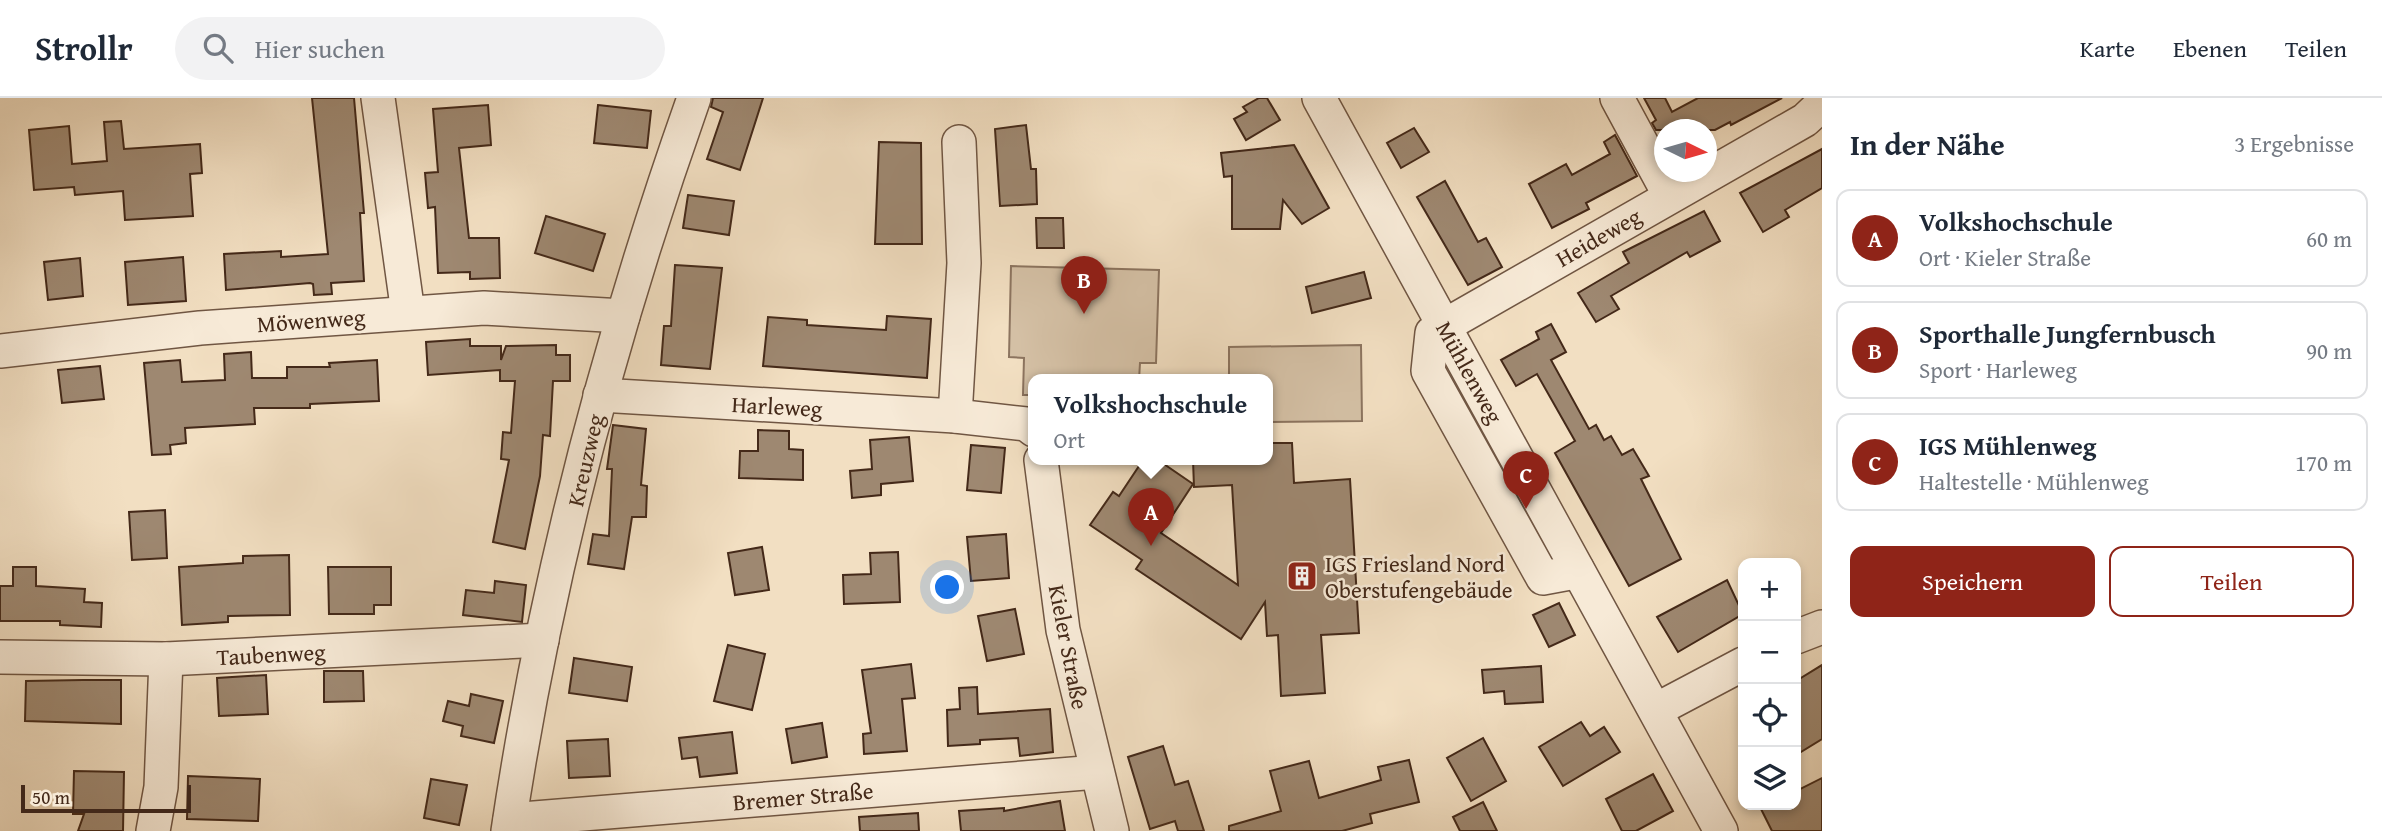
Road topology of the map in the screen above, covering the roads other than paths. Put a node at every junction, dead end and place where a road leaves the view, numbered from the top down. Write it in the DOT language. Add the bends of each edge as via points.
graph roads {
  1 [pos="379,98"];
  2 [pos="694,98"];
  3 [pos="1319,98"];
  4 [pos="1617,98"];
  5 [pos="1822,104"];
  6 [pos="959,142"];
  7 [pos="1671,196"];
  8 [pos="408,313"];
  9 [pos="623,316"];
  10 [pos="1443,324"];
  11 [pos="0,351"];
  12 [pos="600,395"];
  13 [pos="955,416"];
  14 [pos="1028,426"];
  15 [pos="1042,465"];
  16 [pos="1822,627"];
  17 [pos="1801,635"];
  18 [pos="542,640"];
  19 [pos="0,657"];
  20 [pos="166,659"];
  21 [pos="1738,667"];
  22 [pos="1656,710"];
  23 [pos="1097,772"];
  24 [pos="509,826"];
  25 [pos="153,831"];
  26 [pos="1112,831"];
  27 [pos="1721,831"];
  1 -- 8 [label="street"];
  2 -- 9 [label="street, Kreuzweg"];
  3 -- 10 [label="street, Mühlenweg"];
  4 -- 7 [label="street"];
  5 -- 7 [label="street, Heideweg" via="1805,120"];
  6 -- 13 [label="street" via="964,263"];
  7 -- 10 [label="street, Heideweg"];
  8 -- 9 [label="street, Möwenweg" via="484,308"];
  8 -- 11 [label="street, Möwenweg" via="200,328"];
  9 -- 12 [label="street, Kreuzweg"];
  10 -- 22 [label="street, Mühlenweg"];
  12 -- 13 [label="street, Harleweg"];
  12 -- 18 [label="street, Kreuzweg"];
  13 -- 14 [label="street, Harleweg"];
  15 -- 23 [label="street, Kieler Straße" via="1063,630"];
  16 -- 17 [label="street"];
  18 -- 20 [label="street, Taubenweg"];
  18 -- 24 [label="street, Kreuzweg"];
  19 -- 20 [label="street, Taubenweg"];
  20 -- 25 [label="street" via="161,787"];
  21 -- 22 [label="street"];
  22 -- 27 [label="street, Mühlenweg"];
  23 -- 24 [label="street, Bremer Straße"];
  23 -- 26 [label="street, Kieler Straße"];
}
